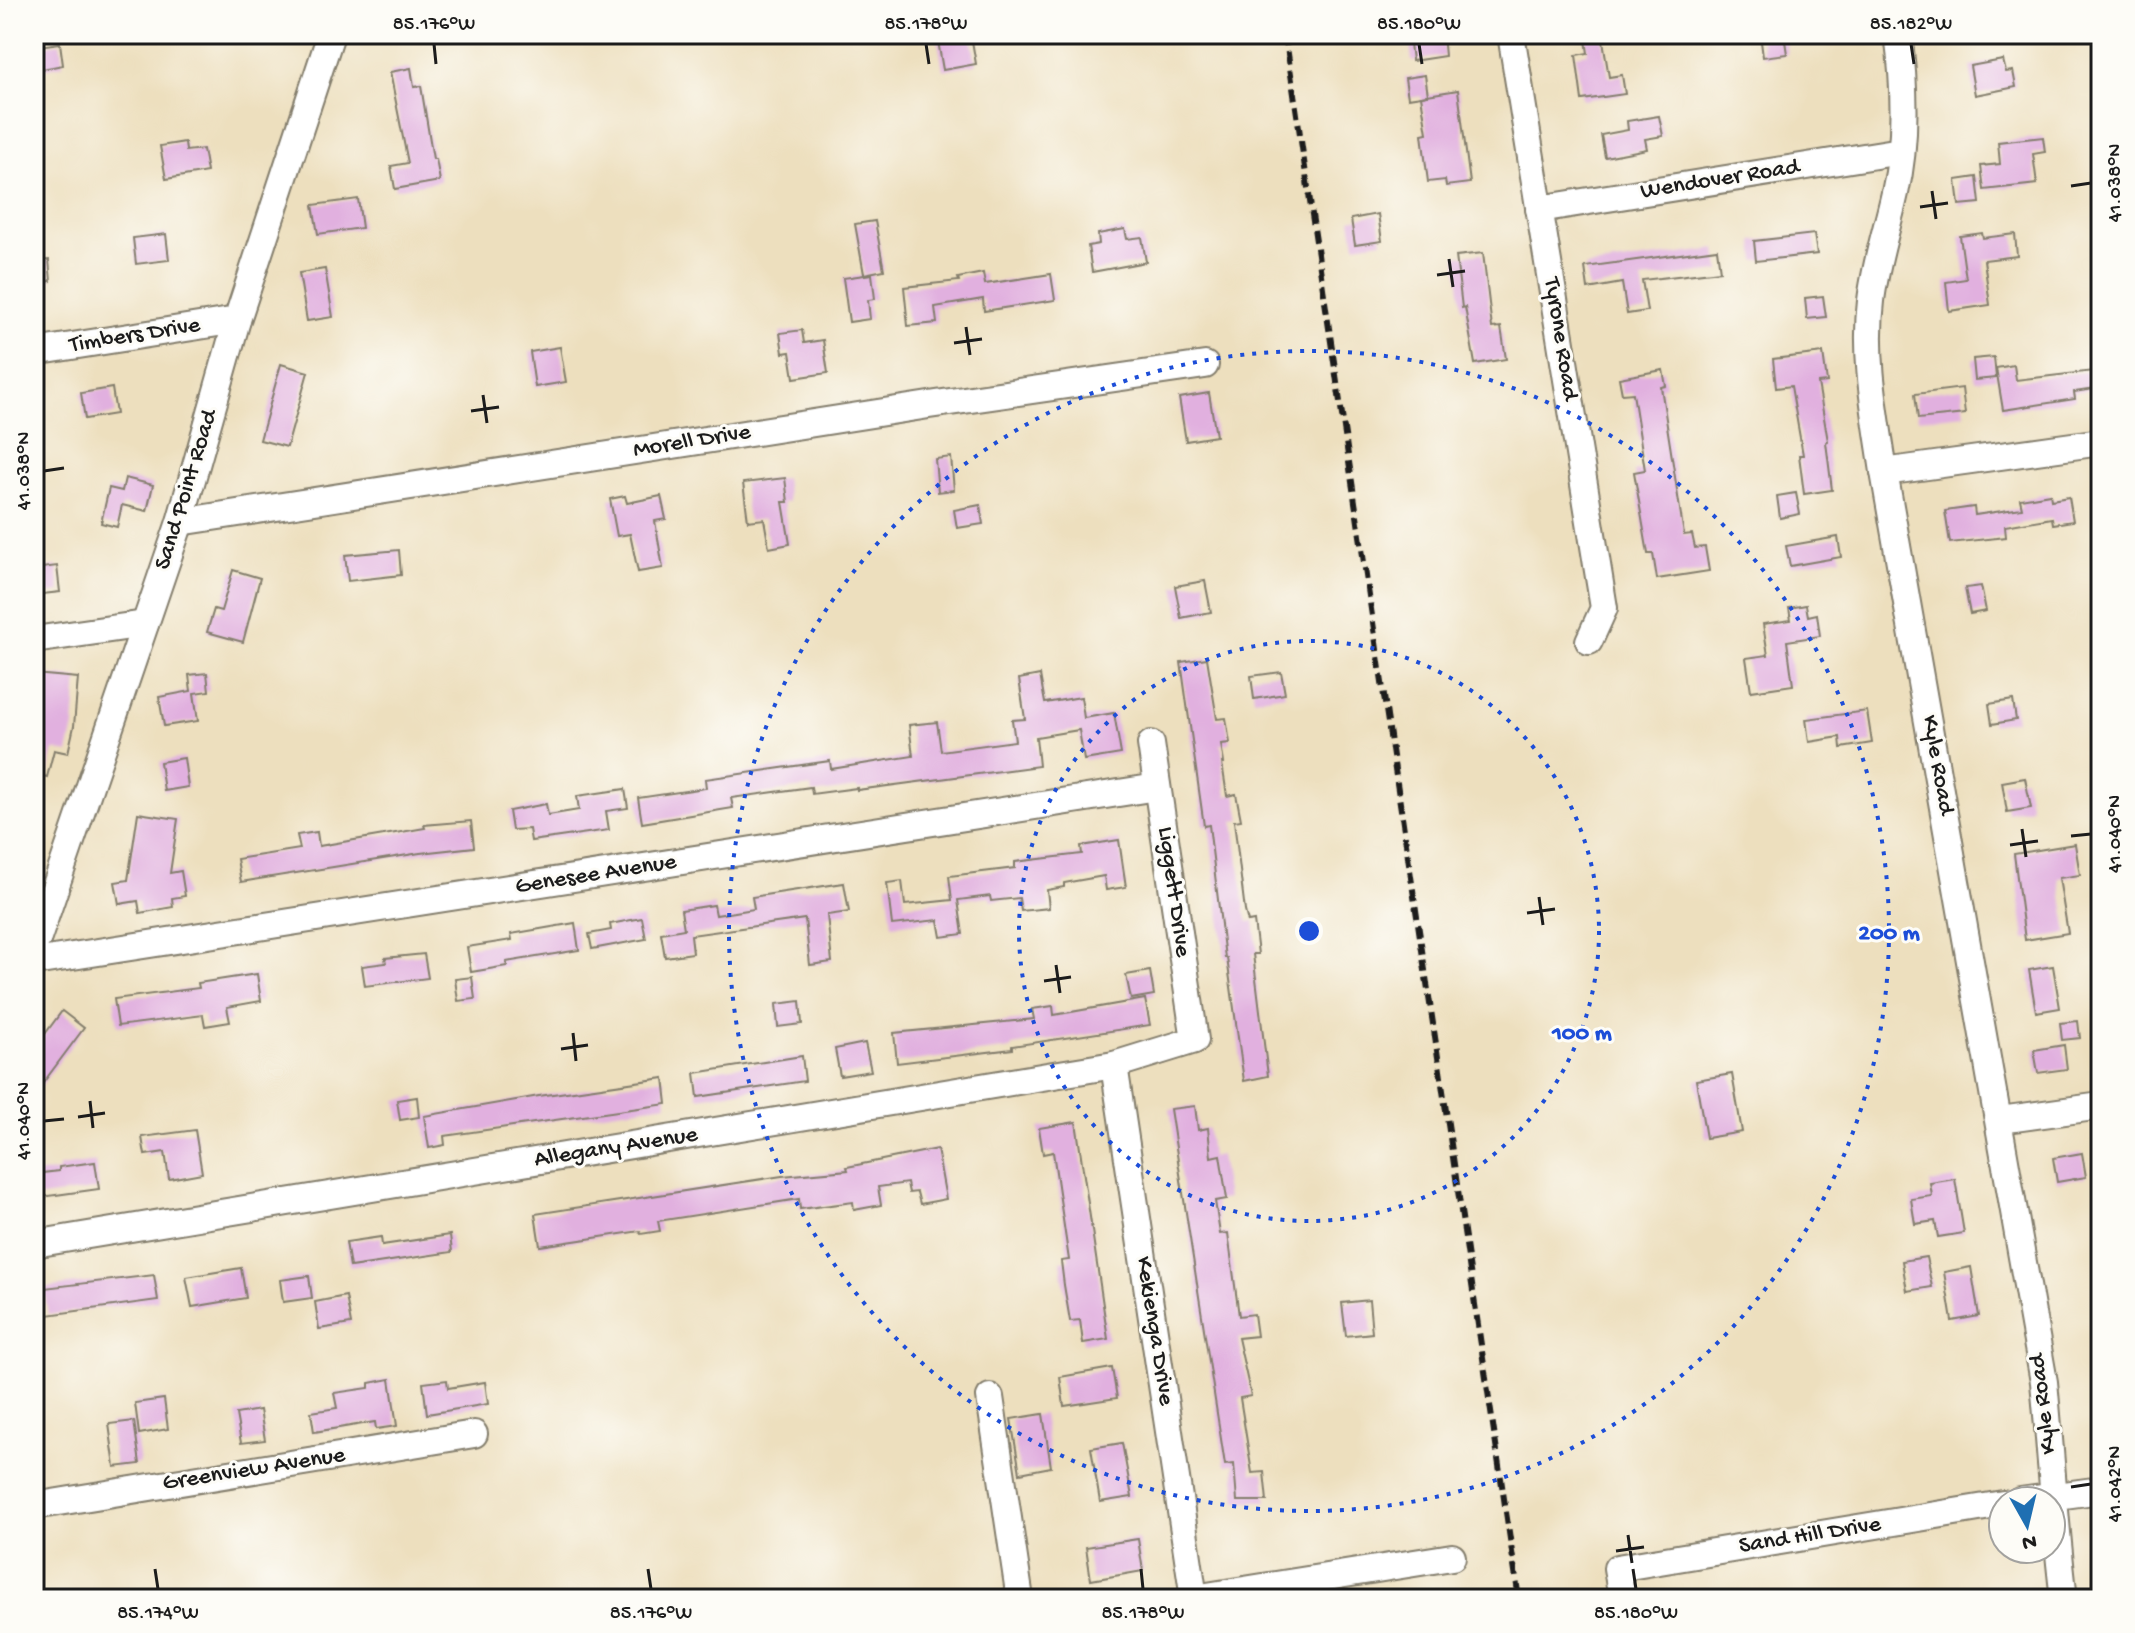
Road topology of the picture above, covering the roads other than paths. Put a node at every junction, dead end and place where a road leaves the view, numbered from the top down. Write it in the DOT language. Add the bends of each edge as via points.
graph roads {
  1 [pos="331,34"];
  2 [pos="1511,34"];
  3 [pos="1898,34"];
  4 [pos="1901,151"];
  5 [pos="1539,209"];
  6 [pos="237,320"];
  7 [pos="34,352"];
  8 [pos="1205,365"];
  9 [pos="2101,442"];
  10 [pos="1884,472"];
  11 [pos="180,522"];
  12 [pos="145,624"];
  13 [pos="34,640"];
  14 [pos="1589,641"];
  15 [pos="1151,744"];
  16 [pos="1157,787"];
  17 [pos="35,945"];
  18 [pos="1195,1040"];
  19 [pos="1114,1065"];
  20 [pos="2101,1106"];
  21 [pos="2000,1120"];
  22 [pos="34,1244"];
  23 [pos="990,1397"];
  24 [pos="474,1434"];
  25 [pos="2053,1485"];
  26 [pos="2101,1490"];
  27 [pos="2067,1494"];
  28 [pos="34,1506"];
  29 [pos="1987,1507"];
  30 [pos="1452,1557"];
  31 [pos="2060,1565"];
  32 [pos="1191,1598"];
  33 [pos="1020,1599"];
  34 [pos="1622,1599"];
  35 [pos="2064,1599"];
  1 -- 6 [label="street, Sand Point Road"];
  2 -- 5 [label="street, Tyrone Road"];
  3 -- 4 [label="street, Kyle Road" via="1904,105"];
  4 -- 5 [label="street, Wendover Road"];
  4 -- 10 [label="street, Kyle Road" via="1870,301 1870,372"];
  5 -- 14 [label="street, Tyrone Road" via="1604,608"];
  6 -- 7 [label="street, Timbers Drive"];
  6 -- 11 [label="street, Sand Point Road"];
  8 -- 11 [label="street, Morell Drive"];
  9 -- 10 [label="street"];
  10 -- 21 [label="street, Kyle Road"];
  11 -- 12 [label="street, Sand Point Road"];
  12 -- 13 [label="street"];
  12 -- 17 [label="street, Sand Point Road"];
  15 -- 16 [label="street, Liggett Drive"];
  16 -- 17 [label="street, Genesee Avenue"];
  16 -- 18 [label="street, Liggett Drive"];
  18 -- 19 [label="street, Allegany Avenue"];
  19 -- 22 [label="street, Allegany Avenue"];
  19 -- 32 [label="street, Kekienga Drive"];
  20 -- 21 [label="street"];
  21 -- 25 [label="street, Kyle Road" via="2044,1382"];
  23 -- 33 [label="street"];
  24 -- 28 [label="street, Greenview Avenue"];
  26 -- 27 [label="street"];
  29 -- 34 [label="street, Sand Hill Drive" via="1617,1568"];
  30 -- 32 [label="street"];
  31 -- 35 [label="street, Kyle Road"];
}
